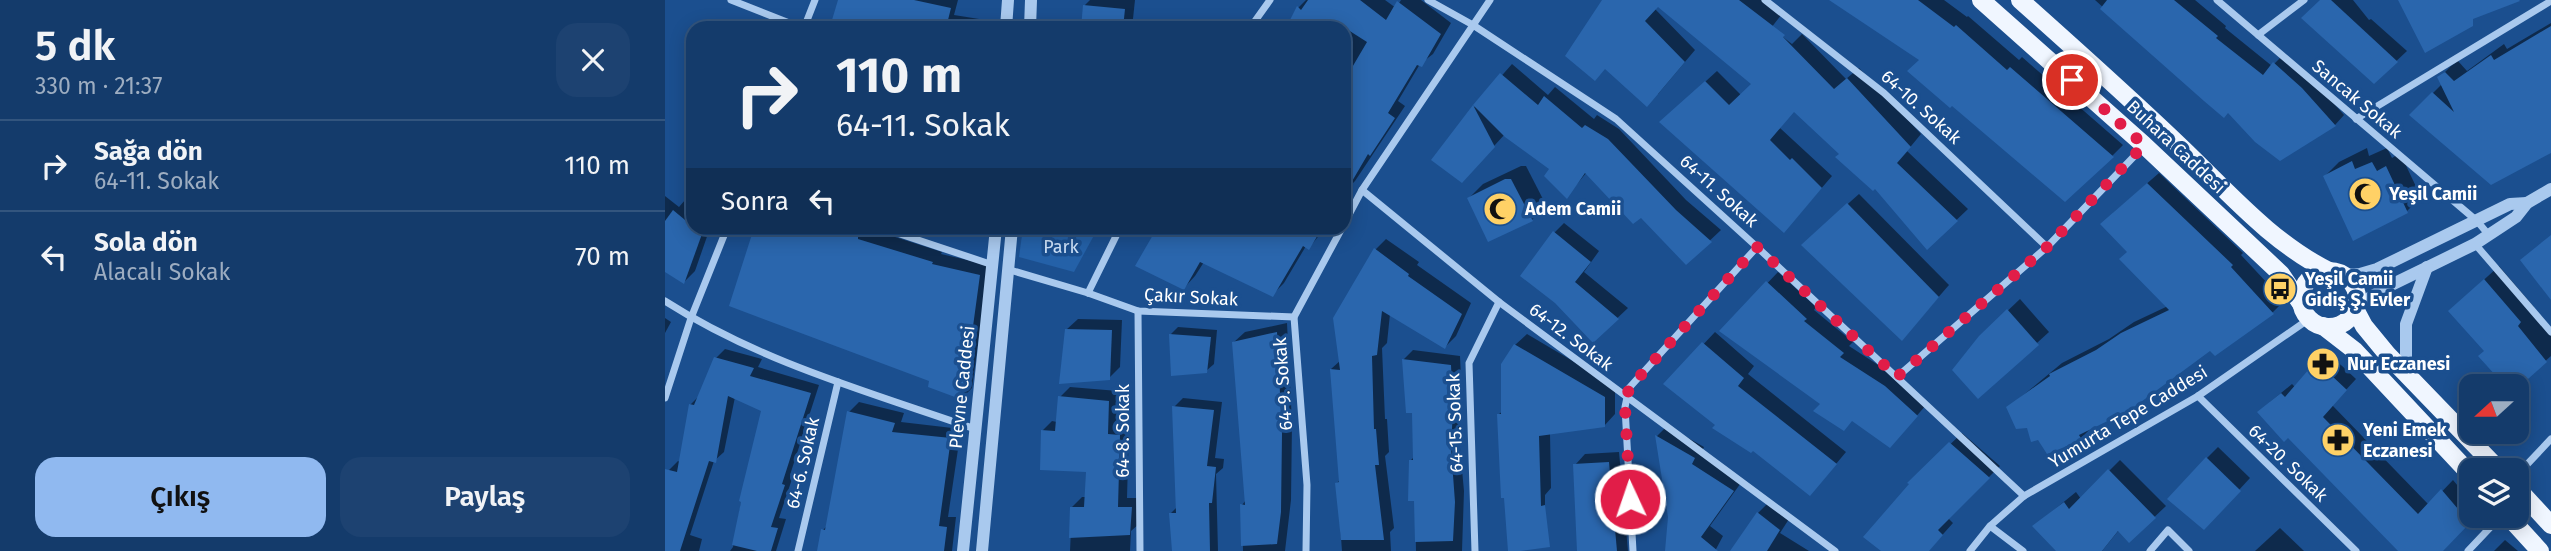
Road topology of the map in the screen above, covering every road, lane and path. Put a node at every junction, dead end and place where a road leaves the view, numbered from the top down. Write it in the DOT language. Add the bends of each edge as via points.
graph roads {
  1 [pos="731,0"];
  2 [pos="815,0"];
  3 [pos="1008,0"];
  4 [pos="1031,0"];
  5 [pos="1270,0"];
  6 [pos="1428,0"];
  7 [pos="1490,0"];
  8 [pos="1766,0"];
  9 [pos="1982,0"];
  10 [pos="2020,0"];
  11 [pos="2217,0"];
  12 [pos="2304,0"];
  13 [pos="2551,1"];
  14 [pos="785,21"];
  15 [pos="806,21"];
  16 [pos="1006,21"];
  17 [pos="1030,21"];
  18 [pos="1255,21"];
  19 [pos="1473,25"];
  20 [pos="2258,35"];
  21 [pos="2356,119"];
  22 [pos="2144,145"];
  23 [pos="2551,189"];
  24 [pos="1362,190"];
  25 [pos="2528,203"];
  26 [pos="1351,211"];
  27 [pos="2477,221"];
  28 [pos="2488,234"];
  29 [pos="724,235"];
  30 [pos="903,235"];
  31 [pos="995,235"];
  32 [pos="1012,235"];
  33 [pos="1117,235"];
  34 [pos="1338,235"];
  35 [pos="2475,244"];
  36 [pos="1757,247"];
  37 [pos="2047,247"];
  38 [pos="993,265"];
  39 [pos="2427,267"];
  40 [pos="1010,270"];
  41 [pos="2337,273"];
  42 [pos="1088,293"];
  43 [pos="665,301"];
  44 [pos="1499,302"];
  45 [pos="2355,308"];
  46 [pos="1138,311"];
  47 [pos="1294,317"];
  48 [pos="2312,317"];
  49 [pos="691,318"];
  50 [pos="2551,332"];
  51 [pos="2406,374"];
  52 [pos="1897,377"];
  53 [pos="838,382"];
  54 [pos="2198,396"];
  55 [pos="665,398"];
  56 [pos="1627,398"];
  57 [pos="975,429"];
  58 [pos="2551,439"];
  59 [pos="2487,458"];
  60 [pos="2459,462"];
  61 [pos="2529,462"];
  62 [pos="2024,496"];
  63 [pos="2529,501"];
  64 [pos="2551,525"];
  65 [pos="1990,526"];
  66 [pos="2490,528"];
  67 [pos="2519,528"];
  68 [pos="798,551"];
  69 [pos="963,551"];
  70 [pos="982,551"];
  71 [pos="1140,551"];
  72 [pos="1306,551"];
  73 [pos="1475,551"];
  74 [pos="1633,551"];
  75 [pos="1835,551"];
  76 [pos="1970,551"];
  77 [pos="2022,551"];
  78 [pos="2150,551"];
  79 [pos="2189,551"];
  80 [pos="2356,551"];
  81 [pos="2468,551"];
  82 [pos="2540,551"];
  1 -- 14 [label="street"];
  2 -- 15 [label="street"];
  3 -- 16 [label="street"];
  4 -- 17 [label="street"];
  5 -- 18 [label="street"];
  6 -- 19 [label="street, 64-11. Sokak"];
  7 -- 19 [label="street, 64-9. Sokak"];
  8 -- 37 [label="street, 64-10. Sokak" via="1884,93"];
  9 -- 22 [label="main road, Buhara Caddesi"];
  10 -- 41 [label="main road, Buhara Caddesi" via="2274,236 2311,262"];
  11 -- 20 [label="street, Sancak Sokak"];
  12 -- 20 [label="street"];
  13 -- 21 [label="street"];
  19 -- 24 [label="street, 64-9. Sokak"];
  19 -- 36 [label="street, 64-11. Sokak" via="1616,120"];
  20 -- 21 [label="street, Sancak Sokak"];
  21 -- 27 [label="street, Sancak Sokak"];
  22 -- 37 [label="street"];
  22 -- 48 [label="main road, Buhara Caddesi" via="2281,274"];
  23 -- 25 [label="street"];
  24 -- 26 [label="street, 64-9. Sokak"];
  24 -- 44 [label="street, 64-12. Sokak"];
  25 -- 27 [label="street" via="2510,204"];
  25 -- 28 [label="street" via="2516,217"];
  27 -- 28 [label="street, Sancak Sokak"];
  27 -- 41 [label="street" via="2377,269"];
  28 -- 35 [label="street"];
  29 -- 49 [label="street"];
  30 -- 38 [label="street"];
  31 -- 38 [label="street, Plevne Caddesi"];
  32 -- 40 [label="street, Plevne Caddesi"];
  33 -- 42 [label="street"];
  34 -- 47 [label="street, 64-9. Sokak"];
  35 -- 39 [label="street"];
  35 -- 50 [label="street"];
  36 -- 52 [label="street, 64-11. Sokak"];
  36 -- 56 [label="street" via="1629,388"];
  37 -- 52 [label="street"];
  38 -- 57 [label="street, Plevne Caddesi"];
  39 -- 45 [label="street"];
  39 -- 51 [label="street" via="2406,324"];
  40 -- 42 [label="street, Çakır Sokak"];
  40 -- 70 [label="street, Plevne Caddesi"];
  41 -- 45 [label="main road" via="2355,291"];
  41 -- 48 [label="main road" via="2315,275 2307,283 2302,294"];
  42 -- 46 [label="street, Çakır Sokak"];
  43 -- 49 [label="street"];
  44 -- 56 [label="street, 64-12. Sokak"];
  44 -- 73 [label="street, 64-15. Sokak" via="1469,363"];
  45 -- 48 [label="main road" via="2344,323 2334,327"];
  45 -- 51 [label="main road" via="2367,331"];
  46 -- 47 [label="street, Çakır Sokak"];
  46 -- 71 [label="street, 64-8. Sokak"];
  47 -- 72 [label="street, 64-9. Sokak" via="1307,485"];
  48 -- 54 [label="street, Yumurta Tepe Caddesi"];
  48 -- 60 [label="main road, Buhara Caddesi" via="2354,350"];
  49 -- 53 [label="street"];
  49 -- 55 [label="street"];
  51 -- 59 [label="main road"];
  52 -- 62 [label="street, 64-11. Sokak"];
  53 -- 57 [label="street"];
  53 -- 68 [label="street, 64-6. Sokak"];
  54 -- 62 [label="street, Yumurta Tepe Caddesi"];
  54 -- 80 [label="street, 64-20. Sokak"];
  56 -- 74 [label="street"];
  56 -- 75 [label="street, 64-12. Sokak"];
  57 -- 69 [label="street, Plevne Caddesi"];
  58 -- 61 [label="street"];
  62 -- 65 [label="street, Yumurta Tepe Caddesi"];
  63 -- 64 [label="main road"];
  65 -- 76 [label="street, Yumurta Tepe Caddesi"];
  65 -- 77 [label="street"];
  66 -- 81 [label="street"];
  67 -- 82 [label="main road"];
  78 -- 79 [label="street" via="2168,530"];
}
